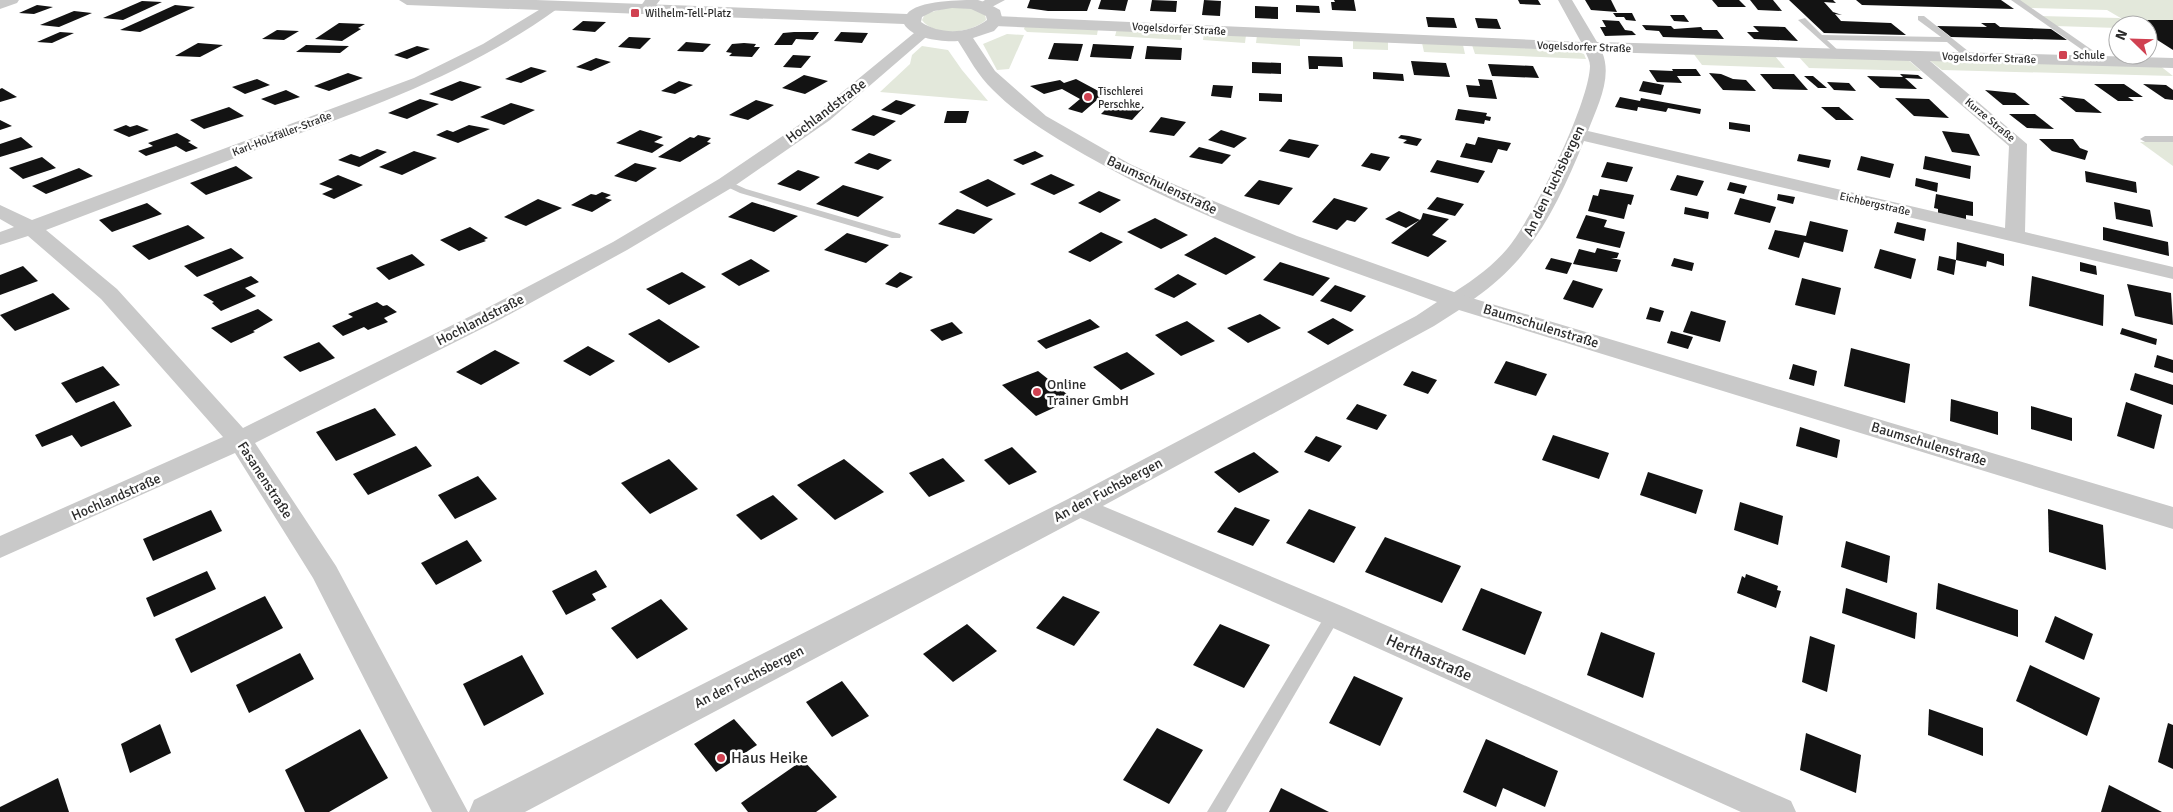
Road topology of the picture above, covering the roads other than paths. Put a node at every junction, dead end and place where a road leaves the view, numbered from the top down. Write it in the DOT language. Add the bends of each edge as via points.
graph roads {
  1 [pos="12,0"];
  2 [pos="407,0"];
  3 [pos="1565,0"];
  4 [pos="2015,0"];
  5 [pos="938,2"];
  6 [pos="990,3"];
  7 [pos="0,5"];
  8 [pos="649,5"];
  9 [pos="552,6"];
  10 [pos="1920,18"];
  11 [pos="912,19"];
  12 [pos="1802,20"];
  13 [pos="995,21"];
  14 [pos="924,32"];
  15 [pos="962,34"];
  16 [pos="1820,37"];
  17 [pos="1948,40"];
  18 [pos="1591,48"];
  19 [pos="1838,54"];
  20 [pos="1914,56"];
  21 [pos="1970,57"];
  22 [pos="2104,61"];
  23 [pos="2173,63"];
  24 [pos="1577,134"];
  25 [pos="2146,139"];
  26 [pos="2173,139"];
  27 [pos="726,184"];
  28 [pos="0,211"];
  29 [pos="31,228"];
  30 [pos="896,236"];
  31 [pos="2015,236"];
  32 [pos="0,240"];
  33 [pos="2173,273"];
  34 [pos="1456,301"];
  35 [pos="240,440"];
  36 [pos="1079,506"];
  37 [pos="2173,518"];
  38 [pos="0,548"];
  39 [pos="1333,615"];
  40 [pos="450,812"];
  41 [pos="488,812"];
  42 [pos="1216,812"];
  43 [pos="1778,812"];
  1 -- 7 [label="street"];
  2 -- 9 [label="street"];
  3 -- 18 [label="street, An den Fuchsbergen"];
  4 -- 22 [label="lane"];
  5 -- 6 [label="street"];
  5 -- 11 [label="street" via="921,10"];
  6 -- 13 [label="street"];
  8 -- 9 [label="street"];
  8 -- 11 [label="street"];
  9 -- 29 [label="street, Karl-Holzfäller-Straße" via="520,30 410,84"];
  10 -- 17 [label="lane"];
  11 -- 14 [label="street"];
  12 -- 16 [label="lane"];
  13 -- 15 [label="street" via="984,29"];
  13 -- 18 [label="street, Vogelsdorfer Straße"];
  14 -- 15 [label="street"];
  14 -- 27 [label="street, Hochlandstraße" via="824,116"];
  15 -- 34 [label="street, Baumschulenstraße" via="988,74 1021,106 1039,120 1123,168 1210,209 1289,241"];
  16 -- 17 [label="lane"];
  16 -- 19 [label="lane"];
  17 -- 21 [label="lane"];
  18 -- 19 [label="street, Vogelsdorfer Straße"];
  18 -- 24 [label="street, An den Fuchsbergen" via="1598,74 1589,109"];
  19 -- 20 [label="street, Vogelsdorfer Straße"];
  20 -- 21 [label="street, Vogelsdorfer Straße"];
  20 -- 31 [label="street, Kurze Straße" via="2018,144"];
  21 -- 22 [label="street, Vogelsdorfer Straße"];
  22 -- 23 [label="street, Vogelsdorfer Straße"];
  24 -- 31 [label="street, Eichbergstraße"];
  24 -- 34 [label="street, An den Fuchsbergen" via="1524,241 1504,263"];
  25 -- 26 [label="lane"];
  27 -- 30 [label="lane"];
  27 -- 35 [label="street, Hochlandstraße" via="501,310"];
  28 -- 29 [label="street, Fasanenstraße"];
  29 -- 32 [label="street, Karl-Holzfäller-Straße"];
  29 -- 35 [label="street, Fasanenstraße" via="109,294"];
  31 -- 33 [label="street, Eichbergstraße"];
  34 -- 36 [label="street, An den Fuchsbergen" via="1425,321"];
  34 -- 37 [label="street, Baumschulenstraße"];
  35 -- 38 [label="street, Hochlandstraße"];
  35 -- 40 [label="street, Fasanenstraße" via="326,574"];
  36 -- 39 [label="street, Herthastraße"];
  36 -- 41 [label="street, An den Fuchsbergen"];
  39 -- 42 [label="lane"];
  39 -- 43 [label="street, Herthastraße"];
}
